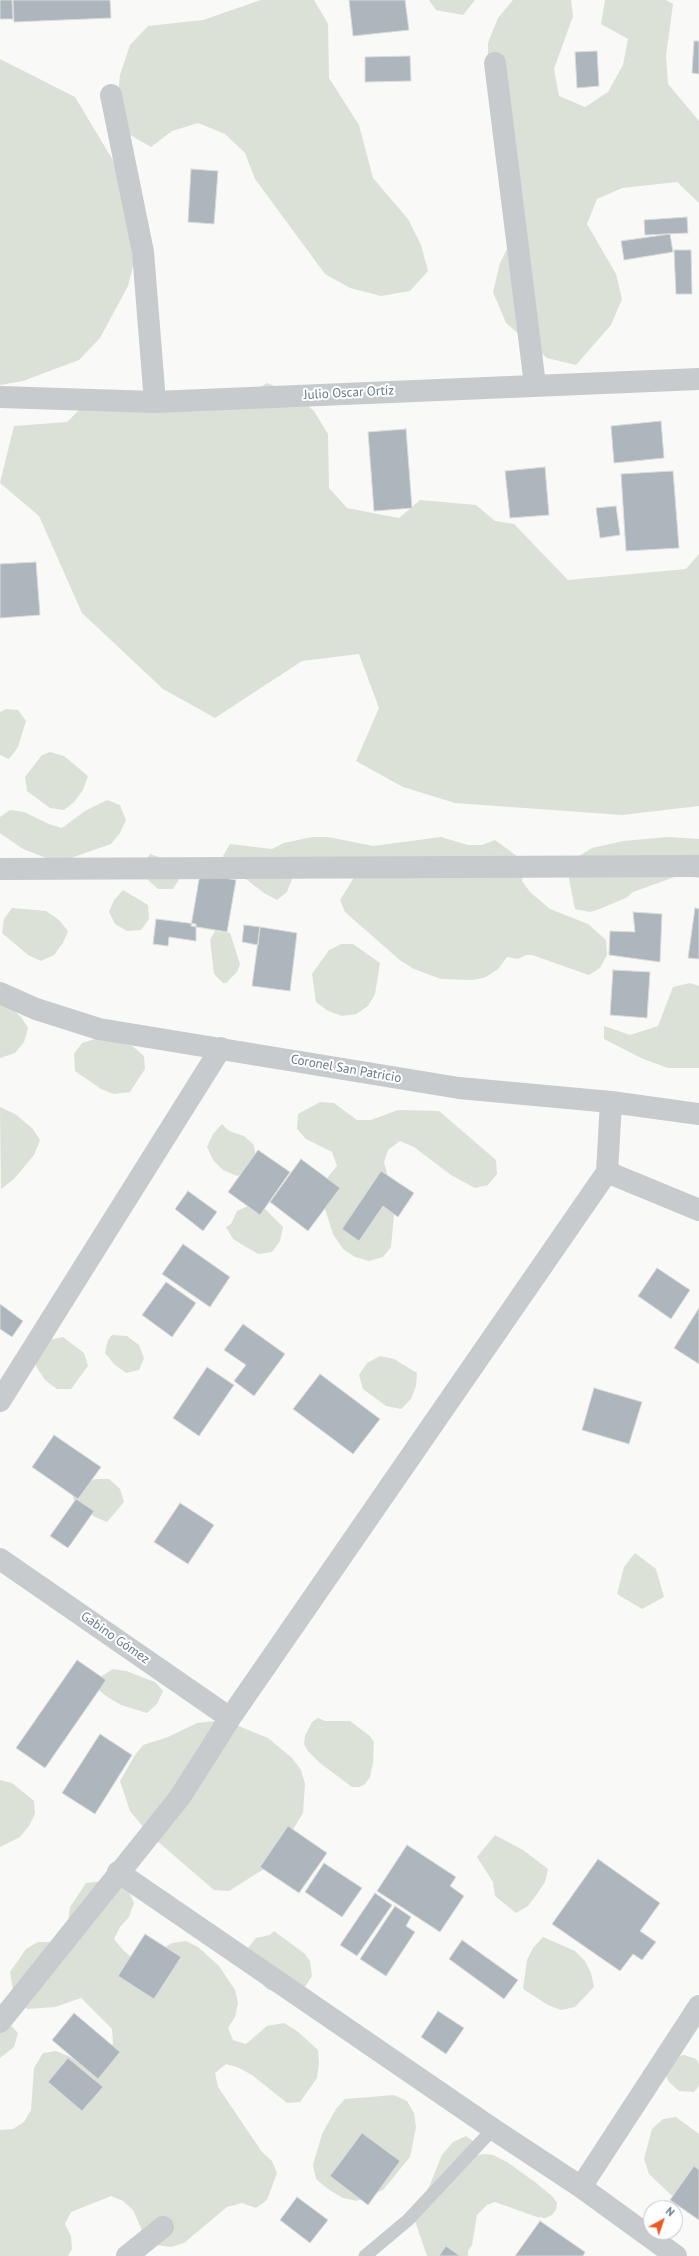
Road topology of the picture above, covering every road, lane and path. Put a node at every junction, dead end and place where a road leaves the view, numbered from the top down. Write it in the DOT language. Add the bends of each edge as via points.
graph roads {
  1 [pos="495,63"];
  2 [pos="111,95"];
  3 [pos="699,379"];
  4 [pos="535,385"];
  5 [pos="0,397"];
  6 [pos="155,402"];
  7 [pos="699,866"];
  8 [pos="0,869"];
  9 [pos="0,993"];
  10 [pos="221,1048"];
  11 [pos="611,1102"];
  12 [pos="699,1114"];
  13 [pos="607,1172"];
  14 [pos="699,1210"];
  15 [pos="0,1401"];
  16 [pos="0,1559"];
  17 [pos="230,1718"];
  18 [pos="118,1872"];
  19 [pos="699,2006"];
  20 [pos="0,2022"];
  21 [pos="493,2129"];
  22 [pos="581,2187"];
  23 [pos="163,2227"];
  24 [pos="127,2256"];
  25 [pos="365,2256"];
  26 [pos="676,2256"];
  1 -- 4 [label="street"];
  2 -- 6 [label="street" via="143,252"];
  3 -- 4 [label="street, Julio Oscar Ortíz"];
  4 -- 6 [label="street, Julio Oscar Ortíz"];
  5 -- 6 [label="street, Julio Oscar Ortíz"];
  7 -- 8 [label="street"];
  9 -- 10 [label="street, Coronel San Patricio" via="36,1010 99,1029"];
  10 -- 11 [label="street, Coronel San Patricio" via="459,1088"];
  10 -- 15 [label="street"];
  11 -- 12 [label="street, Coronel San Patricio"];
  11 -- 13 [label="street"];
  13 -- 14 [label="street"];
  13 -- 17 [label="street"];
  16 -- 17 [label="street, Gabino Gómez"];
  17 -- 18 [label="street" via="180,1797"];
  18 -- 20 [label="street"];
  18 -- 21 [label="street"];
  19 -- 22 [label="street"];
  21 -- 22 [label="street"];
  21 -- 25 [label="lane" via="408,2220"];
  22 -- 26 [label="street"];
  23 -- 24 [label="street"];
}
